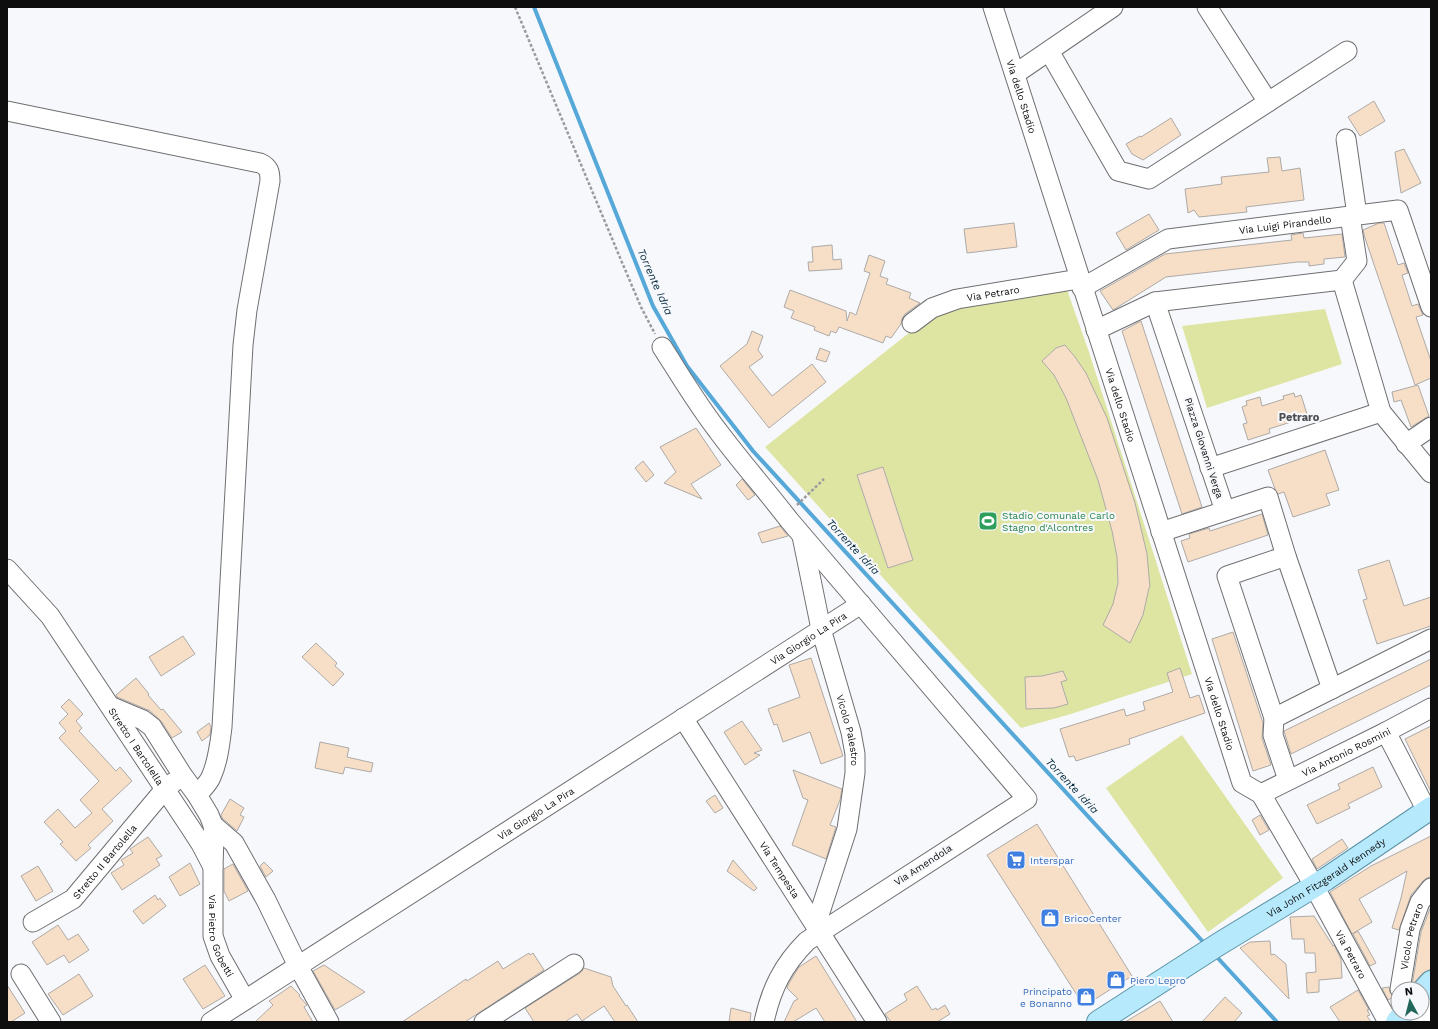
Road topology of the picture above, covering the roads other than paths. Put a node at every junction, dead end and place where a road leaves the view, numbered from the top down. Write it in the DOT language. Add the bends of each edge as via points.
graph roads {
  1 [pos="993,7"];
  2 [pos="1113,7"];
  3 [pos="1207,7"];
  4 [pos="1348,50"];
  5 [pos="1049,51"];
  6 [pos="1016,78"];
  7 [pos="1268,102"];
  8 [pos="7,111"];
  9 [pos="1346,139"];
  10 [pos="1353,216"];
  11 [pos="1342,280"];
  12 [pos="1081,284"];
  13 [pos="1155,302"];
  14 [pos="1431,307"];
  15 [pos="912,323"];
  16 [pos="1096,330"];
  17 [pos="662,346"];
  18 [pos="1381,412"];
  19 [pos="1431,427"];
  20 [pos="1406,444"];
  21 [pos="1210,468"];
  22 [pos="1431,473"];
  23 [pos="1225,511"];
  24 [pos="1161,532"];
  25 [pos="801,535"];
  26 [pos="1286,556"];
  27 [pos="7,570"];
  28 [pos="861,604"];
  29 [pos="821,629"];
  30 [pos="1431,640"];
  31 [pos="1332,689"];
  32 [pos="112,707"];
  33 [pos="1431,708"];
  34 [pos="683,718"];
  35 [pos="1274,718"];
  36 [pos="1386,732"];
  37 [pos="183,776"];
  38 [pos="1288,780"];
  39 [pos="165,789"];
  40 [pos="1261,794"];
  41 [pos="197,795"];
  42 [pos="1430,810"];
  43 [pos="211,820"];
  44 [pos="190,827"];
  45 [pos="212,867"];
  46 [pos="1314,886"];
  47 [pos="1431,888"];
  48 [pos="33,922"];
  49 [pos="817,928"];
  50 [pos="574,964"];
  51 [pos="298,966"];
  52 [pos="21,974"];
  53 [pos="1401,981"];
  54 [pos="245,1000"];
  55 [pos="51,1022"];
  56 [pos="211,1022"];
  57 [pos="329,1022"];
  58 [pos="484,1022"];
  59 [pos="764,1022"];
  60 [pos="877,1022"];
  61 [pos="1098,1022"];
  62 [pos="1388,1022"];
  1 -- 6 [label="street, Via dello Stadio"];
  2 -- 5 [label="street"];
  3 -- 7 [label="street"];
  4 -- 7 [label="street"];
  5 -- 6 [label="street"];
  5 -- 7 [label="street" via="1118,171 1150,179"];
  6 -- 12 [label="street, Via dello Stadio"];
  8 -- 41 [label="street" via="260,163 269,170 270,181 243,345 222,726 211,777"];
  9 -- 10 [label="street"];
  10 -- 11 [label="street" via="1357,261"];
  10 -- 12 [label="street, Via Luigi Pirandello" via="1168,239"];
  10 -- 14 [label="street, Via Luigi Pirandello" via="1398,210"];
  11 -- 13 [label="street"];
  11 -- 18 [label="street"];
  12 -- 15 [label="street, Via Petraro" via="957,299 932,308"];
  12 -- 16 [label="street, Via dello Stadio"];
  13 -- 16 [label="street"];
  13 -- 21 [label="street, Piazza Giovanni Verga"];
  16 -- 24 [label="street, Via dello Stadio"];
  17 -- 25 [label="street" via="718,431"];
  18 -- 20 [label="street"];
  18 -- 21 [label="street"];
  19 -- 20 [label="street"];
  20 -- 22 [label="street"];
  21 -- 23 [label="street, Piazza Giovanni Verga"];
  23 -- 24 [label="street"];
  23 -- 26 [label="street, Piazza Giovanni Verga" via="1268,497"];
  24 -- 40 [label="street, Via dello Stadio" via="1242,783"];
  25 -- 28 [label="street"];
  25 -- 29 [label="street, Vicolo Palestro"];
  26 -- 31 [label="street"];
  26 -- 35 [label="street" via="1227,576"];
  27 -- 32 [label="street" via="50,616"];
  28 -- 29 [label="street, Via Giorgio La Pira"];
  28 -- 49 [label="street, Via Amendola" via="1027,798"];
  29 -- 34 [label="street, Via Giorgio La Pira"];
  29 -- 49 [label="street, Vicolo Palestro" via="851,732 855,773 847,829"];
  30 -- 31 [label="street"];
  31 -- 35 [label="street"];
  32 -- 37 [label="street, Stretto I Bartolella" via="143,720 152,727"];
  32 -- 39 [label="street, Stretto I Bartolella"];
  33 -- 36 [label="street, Via Antonio Rosmini"];
  34 -- 49 [label="street, Via Tempesta"];
  34 -- 51 [label="street, Via Giorgio La Pira"];
  35 -- 38 [label="street" via="1274,735"];
  36 -- 38 [label="street, Via Antonio Rosmini"];
  36 -- 42 [label="street"];
  37 -- 39 [label="street, Stretto II Bartolella"];
  37 -- 41 [label="street, Stretto I Bartolella"];
  38 -- 40 [label="street, Via Antonio Rosmini"];
  39 -- 44 [label="street, Stretto I Bartolella"];
  39 -- 48 [label="street, Stretto II Bartolella" via="74,899"];
  40 -- 46 [label="street, Via Petraro"];
  41 -- 43 [label="street, Stretto I Bartolella"];
  42 -- 46 [label="main road, Via John Fitzgerald Kennedy"];
  43 -- 44 [label="street" via="198,827"];
  43 -- 45 [label="street, Stretto I Bartolella" via="214,836"];
  43 -- 51 [label="street, Stretto I Bartolella" via="234,844 266,900"];
  44 -- 45 [label="street, Stretto I Bartolella"];
  45 -- 54 [label="street, Via Pietro Gobetti" via="213,936 220,956"];
  46 -- 61 [label="main road, Via John Fitzgerald Kennedy"];
  46 -- 62 [label="street, Via Petraro"];
  47 -- 53 [label="street, Vicolo Petraro" via="1420,902 1410,929"];
  49 -- 59 [label="street, Via Amendola" via="784,967 776,981"];
  49 -- 60 [label="street, Via Tempesta"];
  50 -- 58 [label="street"];
  51 -- 54 [label="street, Via Giorgio La Pira"];
  51 -- 57 [label="street, Stretto I Bartolella"];
  52 -- 55 [label="street"];
  54 -- 56 [label="street, Via Giorgio La Pira"];
}
